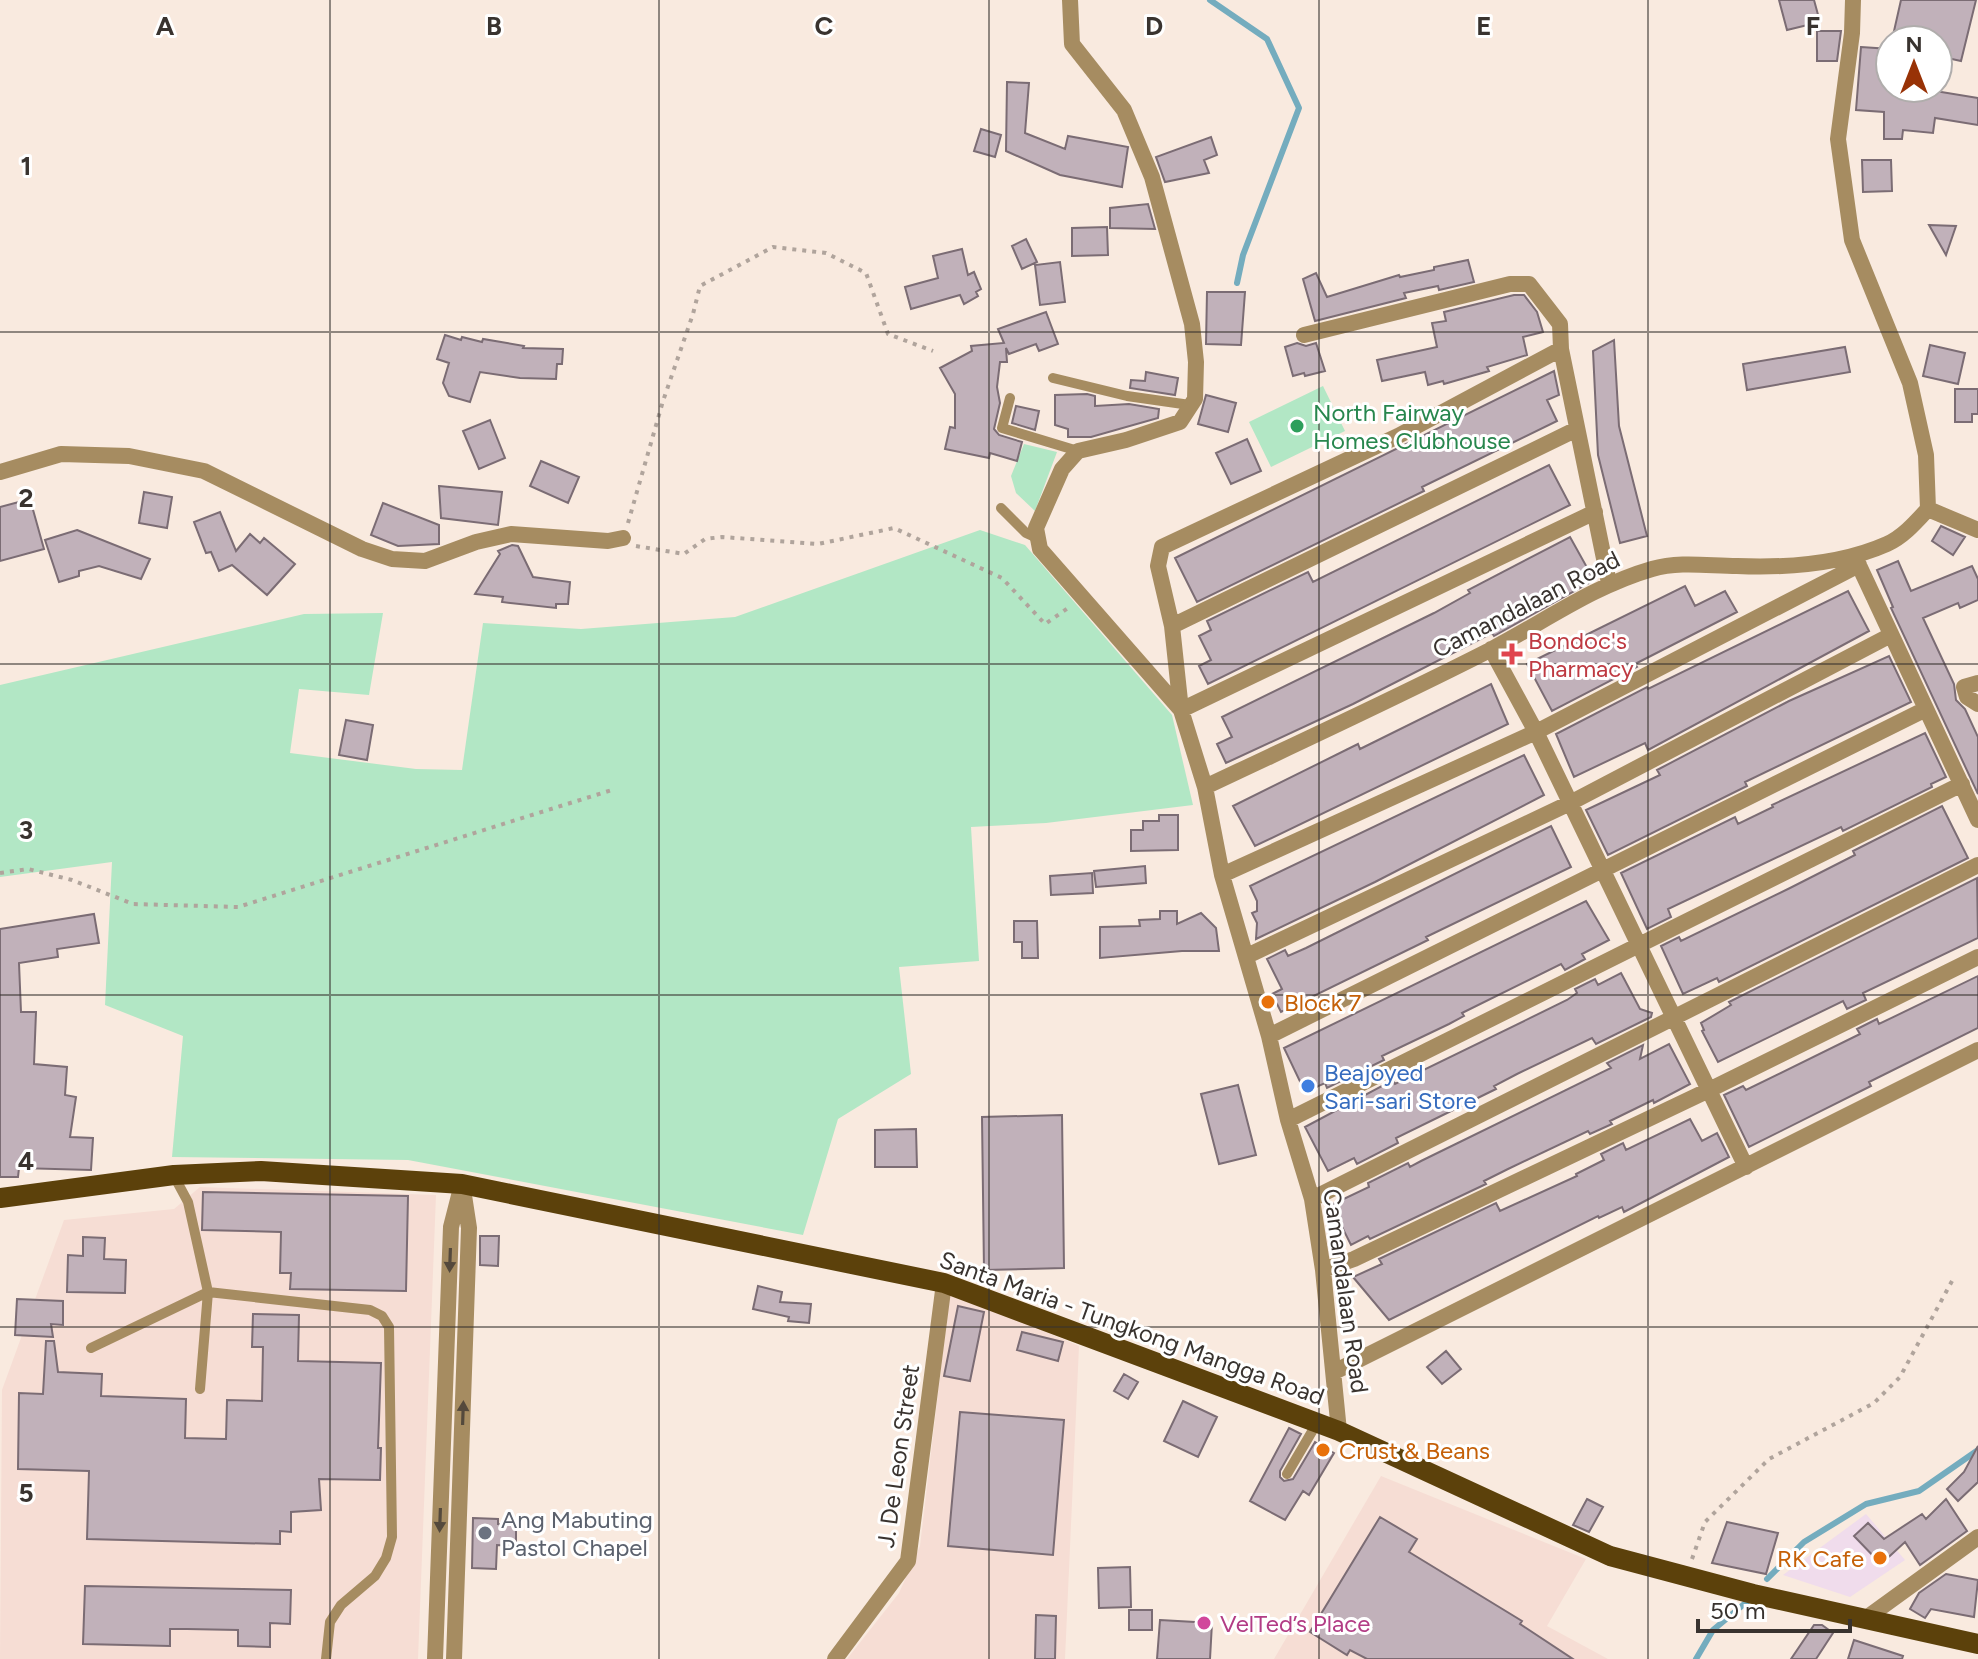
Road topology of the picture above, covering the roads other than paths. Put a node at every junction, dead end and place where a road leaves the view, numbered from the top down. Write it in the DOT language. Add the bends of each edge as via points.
graph roads {
  1 [pos="1070,0"];
  2 [pos="1853,0"];
  3 [pos="1304,335"];
  4 [pos="1561,349"];
  5 [pos="1053,378"];
  6 [pos="1010,398"];
  7 [pos="1190,405"];
  8 [pos="1577,429"];
  9 [pos="1078,451"];
  10 [pos="0,472"];
  11 [pos="1001,508"];
  12 [pos="1928,509"];
  13 [pos="1595,512"];
  14 [pos="1978,530"];
  15 [pos="623,538"];
  16 [pos="1037,538"];
  17 [pos="1857,560"];
  18 [pos="1609,583"];
  19 [pos="1172,626"];
  20 [pos="1891,635"];
  21 [pos="1491,649"];
  22 [pos="1978,683"];
  23 [pos="1978,704"];
  24 [pos="1926,709"];
  25 [pos="1181,710"];
  26 [pos="1536,732"];
  27 [pos="1962,784"];
  28 [pos="1205,787"];
  29 [pos="1570,803"];
  30 [pos="1978,820"];
  31 [pos="1978,865"];
  32 [pos="1602,869"];
  33 [pos="1222,875"];
  34 [pos="1639,944"];
  35 [pos="1247,956"];
  36 [pos="1978,957"];
  37 [pos="1673,1016"];
  38 [pos="1269,1036"];
  39 [pos="1978,1050"];
  40 [pos="1709,1090"];
  41 [pos="1288,1120"];
  42 [pos="1746,1167"];
  43 [pos="174,1175"];
  44 [pos="462,1184"];
  45 [pos="0,1198"];
  46 [pos="1312,1199"];
  47 [pos="1323,1270"];
  48 [pos="944,1283"];
  49 [pos="208,1292"];
  50 [pos="91,1348"];
  51 [pos="1334,1372"];
  52 [pos="200,1389"];
  53 [pos="1317,1423"];
  54 [pos="1339,1431"];
  55 [pos="1287,1474"];
  56 [pos="1978,1537"];
  57 [pos="1865,1619"];
  58 [pos="1978,1644"];
  59 [pos="326,1659"];
  60 [pos="435,1659"];
  61 [pos="454,1659"];
  62 [pos="835,1659"];
  1 -- 7 [label="street" via="1072,44 1124,110 1152,177 1192,324 1196,362 1195,399"];
  2 -- 12 [label="street" via="1838,139 1852,240 1910,383 1926,455"];
  3 -- 4 [label="street" via="1510,284 1529,284 1560,324"];
  4 -- 8 [label="street"];
  4 -- 19 [label="street" via="1398,436 1162,547 1158,566"];
  5 -- 7 [label="lane"];
  6 -- 9 [label="lane" via="1002,428"];
  7 -- 9 [label="street" via="1180,422"];
  8 -- 13 [label="street"];
  8 -- 19 [label="street"];
  9 -- 16 [label="street" via="1050,494"];
  10 -- 15 [label="street" via="61,454 129,456 204,471 392,559 425,561 511,534"];
  11 -- 16 [label="lane"];
  12 -- 14 [label="street"];
  12 -- 17 [label="street, Camandalaan Road" via="1889,544"];
  13 -- 18 [label="street"];
  13 -- 25 [label="street"];
  16 -- 25 [label="street" via="1040,549"];
  17 -- 18 [label="street, Camandalaan Road" via="1691,564 1656,568"];
  17 -- 20 [label="street"];
  17 -- 26 [label="street"];
  18 -- 21 [label="street, Camandalaan Road"];
  19 -- 25 [label="street"];
  20 -- 24 [label="street"];
  20 -- 29 [label="street"];
  21 -- 26 [label="street"];
  21 -- 28 [label="street, Camandalaan Road"];
  22 -- 23 [label="street" via="1964,687 1967,697"];
  24 -- 27 [label="street"];
  24 -- 32 [label="street"];
  25 -- 28 [label="street, Camandalaan Road"];
  26 -- 29 [label="street"];
  26 -- 33 [label="street"];
  27 -- 30 [label="street"];
  27 -- 34 [label="street"];
  28 -- 33 [label="street, Camandalaan Road"];
  29 -- 32 [label="street"];
  29 -- 35 [label="street"];
  31 -- 37 [label="street"];
  32 -- 34 [label="street"];
  32 -- 38 [label="street"];
  33 -- 35 [label="street, Camandalaan Road"];
  34 -- 37 [label="street"];
  34 -- 41 [label="street"];
  35 -- 38 [label="street, Camandalaan Road"];
  36 -- 40 [label="street"];
  37 -- 40 [label="street"];
  37 -- 46 [label="street"];
  38 -- 41 [label="street, Camandalaan Road"];
  39 -- 42 [label="street"];
  40 -- 42 [label="street"];
  40 -- 47 [label="street"];
  41 -- 46 [label="street, Camandalaan Road"];
  42 -- 51 [label="street"];
  43 -- 44 [label="main road, Santa Maria - Tungkong Mangga Road" via="261,1171"];
  43 -- 45 [label="main road, Santa Maria - Tungkong Mangga Road"];
  43 -- 49 [label="lane" via="188,1202"];
  44 -- 48 [label="main road, Santa Maria - Tungkong Mangga Road"];
  44 -- 60 [label="street, one-way" via="451,1227"];
  61 -- 44 [label="street, one-way" via="469,1228"];
  46 -- 47 [label="street, Camandalaan Road"];
  47 -- 51 [label="street, Camandalaan Road"];
  48 -- 53 [label="main road, Santa Maria - Tungkong Mangga Road"];
  48 -- 62 [label="street, J. De Leon Street" via="908,1561"];
  49 -- 50 [label="lane"];
  49 -- 52 [label="lane"];
  49 -- 59 [label="lane" via="370,1310 389,1327 392,1537 375,1576 341,1605 330,1622"];
  51 -- 54 [label="street, Camandalaan Road"];
  53 -- 54 [label="main road, Santa Maria - Tungkong Mangga Road"];
  53 -- 55 [label="lane"];
  54 -- 57 [label="main road, Santa Maria - Tungkong Mangga Road" via="1610,1556"];
  56 -- 57 [label="street"];
  57 -- 58 [label="main road, Santa Maria - Tungkong Mangga Road"];
}
